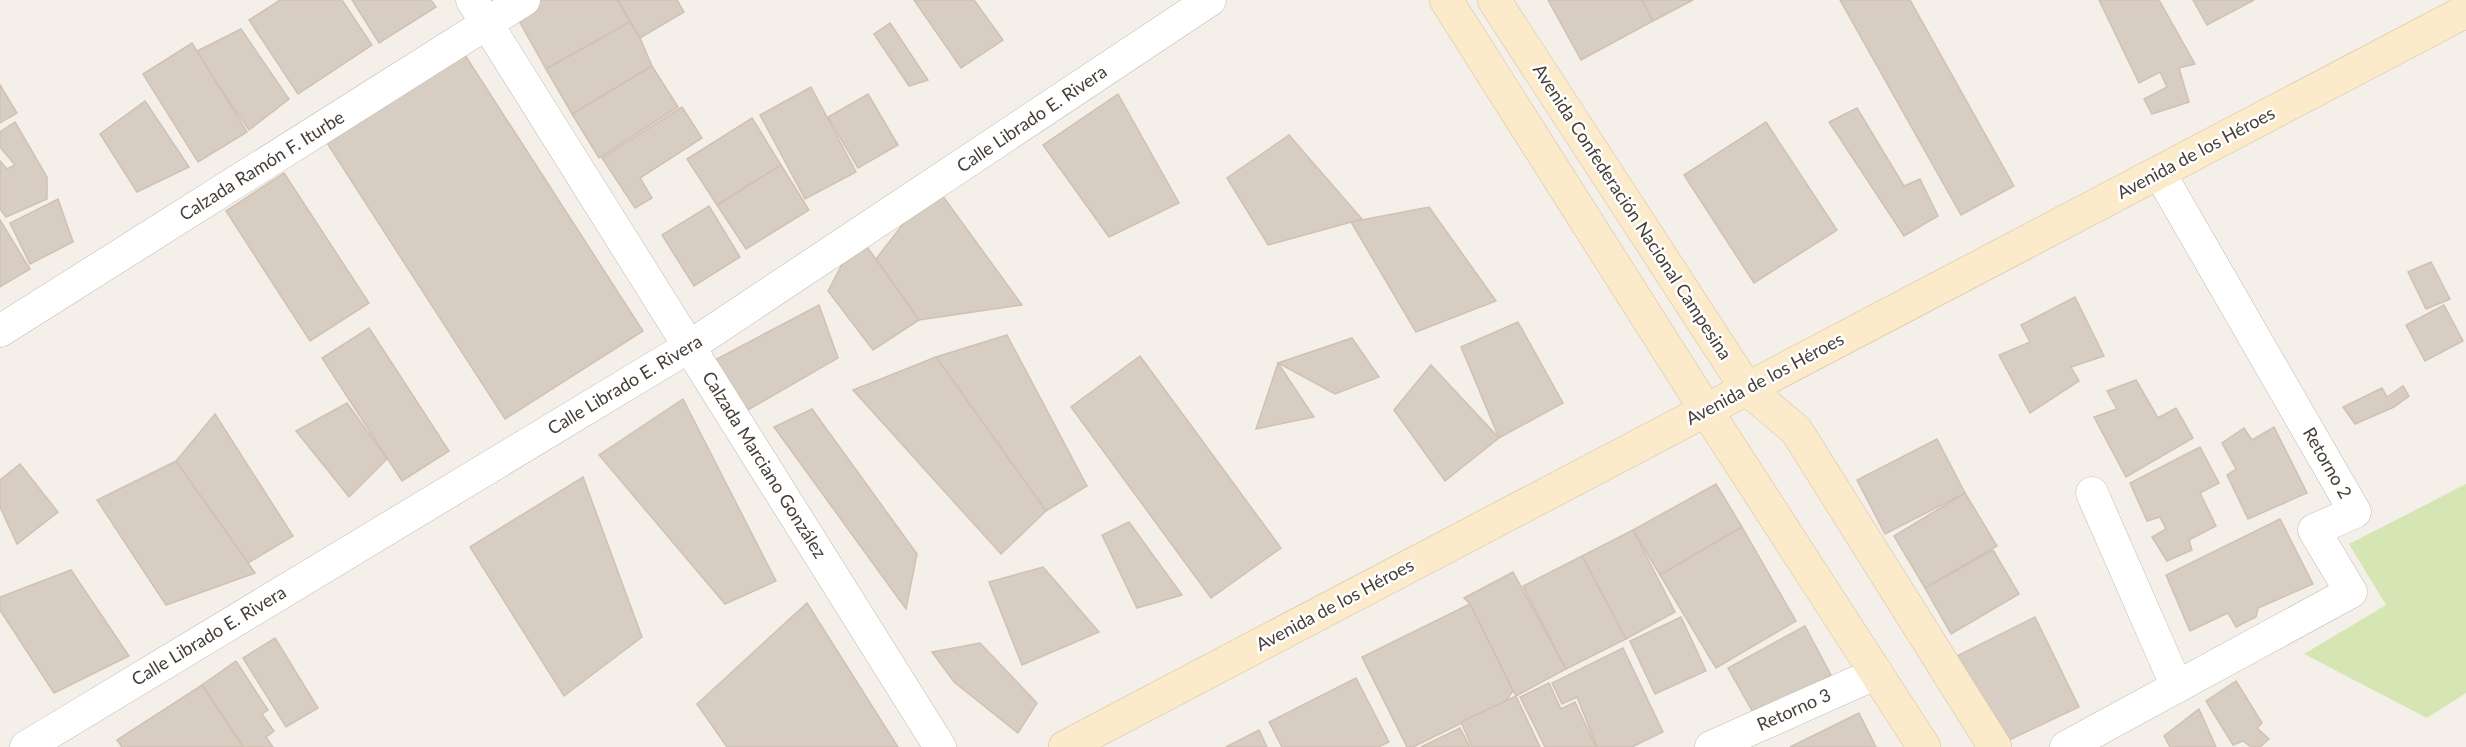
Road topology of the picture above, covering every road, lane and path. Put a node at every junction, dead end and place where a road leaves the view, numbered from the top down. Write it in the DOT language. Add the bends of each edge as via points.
graph roads {
  1 [pos="524,0"];
  2 [pos="1210,0"];
  3 [pos="1446,0"];
  4 [pos="1494,0"];
  5 [pos="2466,11"];
  6 [pos="480,12"];
  7 [pos="1515,33"];
  8 [pos="1480,53"];
  9 [pos="2159,172"];
  10 [pos="0,331"];
  11 [pos="690,346"];
  12 [pos="1747,389"];
  13 [pos="1707,410"];
  14 [pos="2092,493"];
  15 [pos="1877,673"];
  16 [pos="2177,687"];
  17 [pos="26,747"];
  18 [pos="940,747"];
  19 [pos="1065,747"];
  20 [pos="1711,747"];
  21 [pos="1924,747"];
  22 [pos="1995,747"];
  23 [pos="2066,747"];
  1 -- 6 [label="street, Calzada Ramón F. Iturbe"];
  2 -- 11 [label="street, Calle Librado E. Rivera"];
  3 -- 8 [label="street"];
  4 -- 7 [label="street, Avenida Confederación Nacional Campesina"];
  5 -- 9 [label="street, Avenida de los Héroes"];
  6 -- 10 [label="street, Calzada Ramón F. Iturbe"];
  6 -- 11 [label="street, Calzada Marciano González"];
  7 -- 8 [label="street"];
  7 -- 12 [label="street, Avenida Confederación Nacional Campesina"];
  8 -- 13 [label="street"];
  9 -- 12 [label="street, Avenida de los Héroes"];
  9 -- 16 [label="street, Retorno 2" via="2355,512 2314,530 2351,591"];
  11 -- 17 [label="street, Calle Librado E. Rivera"];
  11 -- 18 [label="street, Calzada Marciano González"];
  12 -- 13 [label="street, Avenida de los Héroes"];
  12 -- 22 [label="street, Avenida Confederación Nacional Campesina" via="1796,430"];
  13 -- 15 [label="street"];
  13 -- 19 [label="street, Avenida de los Héroes"];
  14 -- 16 [label="street"];
  15 -- 20 [label="street, Retorno 3"];
  15 -- 21 [label="street"];
  16 -- 23 [label="street, Retorno 2"];
}
